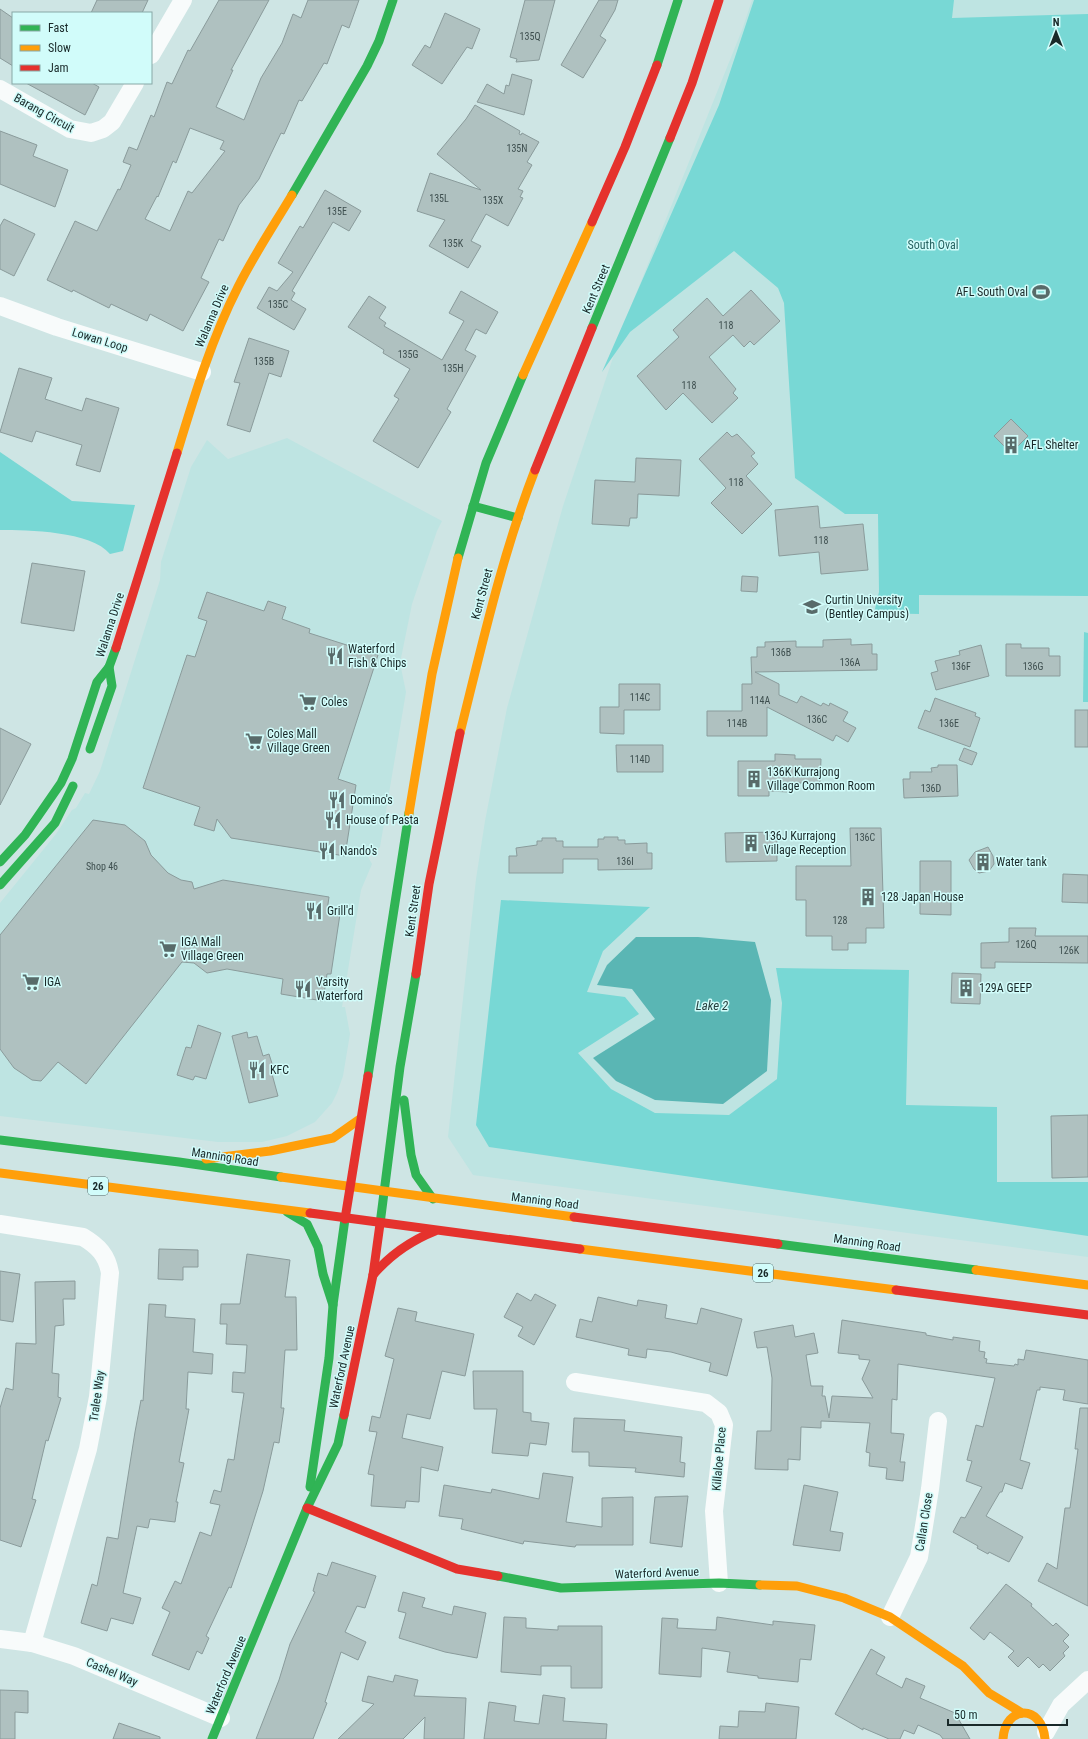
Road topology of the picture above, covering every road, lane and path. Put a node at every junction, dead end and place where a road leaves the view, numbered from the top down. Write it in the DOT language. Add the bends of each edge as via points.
graph roads {
  1 [pos="183,0"];
  2 [pos="393,0"];
  3 [pos="678,0"];
  4 [pos="719,0"];
  5 [pos="152,53"];
  6 [pos="134,84"];
  7 [pos="0,89"];
  8 [pos="0,306"];
  9 [pos="202,372"];
  10 [pos="473,506"];
  11 [pos="518,518"];
  12 [pos="109,666"];
  13 [pos="85,760"];
  14 [pos="77,780"];
  15 [pos="0,862"];
  16 [pos="0,885"];
  17 [pos="400,1067"];
  18 [pos="360,1119"];
  19 [pos="0,1140"];
  20 [pos="179,1162"];
  21 [pos="0,1173"];
  22 [pos="350,1188"];
  23 [pos="385,1192"];
  24 [pos="433,1199"];
  25 [pos="286,1211"];
  26 [pos="345,1219"];
  27 [pos="0,1224"];
  28 [pos="380,1224"];
  29 [pos="438,1230"];
  30 [pos="373,1275"];
  31 [pos="1088,1285"];
  32 [pos="333,1305"];
  33 [pos="1088,1316"];
  34 [pos="575,1382"];
  35 [pos="938,1421"];
  36 [pos="308,1508"];
  37 [pos="718,1582"];
  38 [pos="890,1617"];
  39 [pos="0,1639"];
  40 [pos="32,1644"];
  41 [pos="1088,1680"];
  42 [pos="989,1693"];
  43 [pos="994,1705"];
  44 [pos="1060,1705"];
  45 [pos="1026,1713"];
  46 [pos="221,1718"];
  47 [pos="998,1718"];
  48 [pos="1003,1735"];
  49 [pos="1046,1736"];
  50 [pos="212,1739"];
  1 -- 5 [label="street"];
  2 -- 9 [label="main road, Walanna Drive" via="367,66 238,286"];
  3 -- 10 [label="main road, Kent Street" via="653,75 487,462"];
  4 -- 11 [label="main road, Kent Street" via="692,83 559,407"];
  6 -- 7 [label="street, Barang Circuit" via="112,122 103,129 91,133 70,129"];
  8 -- 9 [label="street, Lowan Loop" via="57,327"];
  9 -- 12 [label="main road, Walanna Drive"];
  10 -- 11 [label="main road"];
  10 -- 18 [label="main road, Kent Street" via="457,557 437,645"];
  11 -- 17 [label="main road, Kent Street" via="501,571 460,733 429,884"];
  12 -- 13 [label="main road, Walanna Drive" via="112,686"];
  12 -- 15 [label="main road, Walanna Drive" via="97,682 72,759 61,783 25,835"];
  14 -- 16 [label="main road" via="54,823"];
  17 -- 23 [label="main road, Kent Street"];
  17 -- 24 [label="main road" via="411,1155 416,1174"];
  18 -- 20 [label="main road" via="333,1138 270,1151"];
  18 -- 22 [label="main road, Kent Street"];
  19 -- 20 [label="main road, Manning Road"];
  20 -- 22 [label="main road, Manning Road"];
  21 -- 25 [label="main road, 26"];
  22 -- 23 [label="main road, Manning Road"];
  22 -- 26 [label="main road, Kent Street"];
  23 -- 24 [label="main road, Manning Road"];
  23 -- 28 [label="main road, Kent Street"];
  24 -- 31 [label="main road, Manning Road"];
  25 -- 26 [label="main road, 26"];
  25 -- 32 [label="main road" via="307,1224 318,1247 322,1274"];
  26 -- 28 [label="main road, 26"];
  26 -- 32 [label="main road, Waterford Avenue"];
  27 -- 40 [label="street, Tralee Way" via="83,1237 104,1253 110,1273 98,1397 90,1443"];
  28 -- 29 [label="main road, 26"];
  28 -- 30 [label="main road, Waterford Avenue"];
  29 -- 30 [label="main road" via="409,1242 387,1257"];
  29 -- 33 [label="main road, 26"];
  30 -- 36 [label="main road, Waterford Avenue" via="338,1444"];
  32 -- 36 [label="main road, Waterford Avenue" via="329,1358"];
  34 -- 37 [label="street, Killaloe Place" via="706,1402 719,1413 724,1425 714,1511"];
  35 -- 38 [label="street, Callan Close" via="919,1557"];
  36 -- 37 [label="main road, Waterford Avenue" via="457,1569 561,1588"];
  36 -- 46 [label="main road, Waterford Avenue"];
  37 -- 38 [label="main road, Waterford Avenue" via="797,1586 844,1598"];
  38 -- 42 [label="main road, Waterford Avenue" via="963,1666"];
  39 -- 40 [label="street, Cashel Way"];
  40 -- 46 [label="street, Cashel Way" via="74,1656"];
  41 -- 44 [label="street"];
  42 -- 43 [label="main road, Waterford Avenue"];
  42 -- 45 [label="main road, Waterford Avenue"];
  44 -- 45 [label="street"];
  44 -- 49 [label="street"];
  45 -- 48 [label="main road" via="1009,1719"];
  45 -- 49 [label="main road, Waterford Avenue" via="1041,1721"];
  46 -- 50 [label="main road, Waterford Avenue"];
  47 -- 48 [label="main road"];
}
